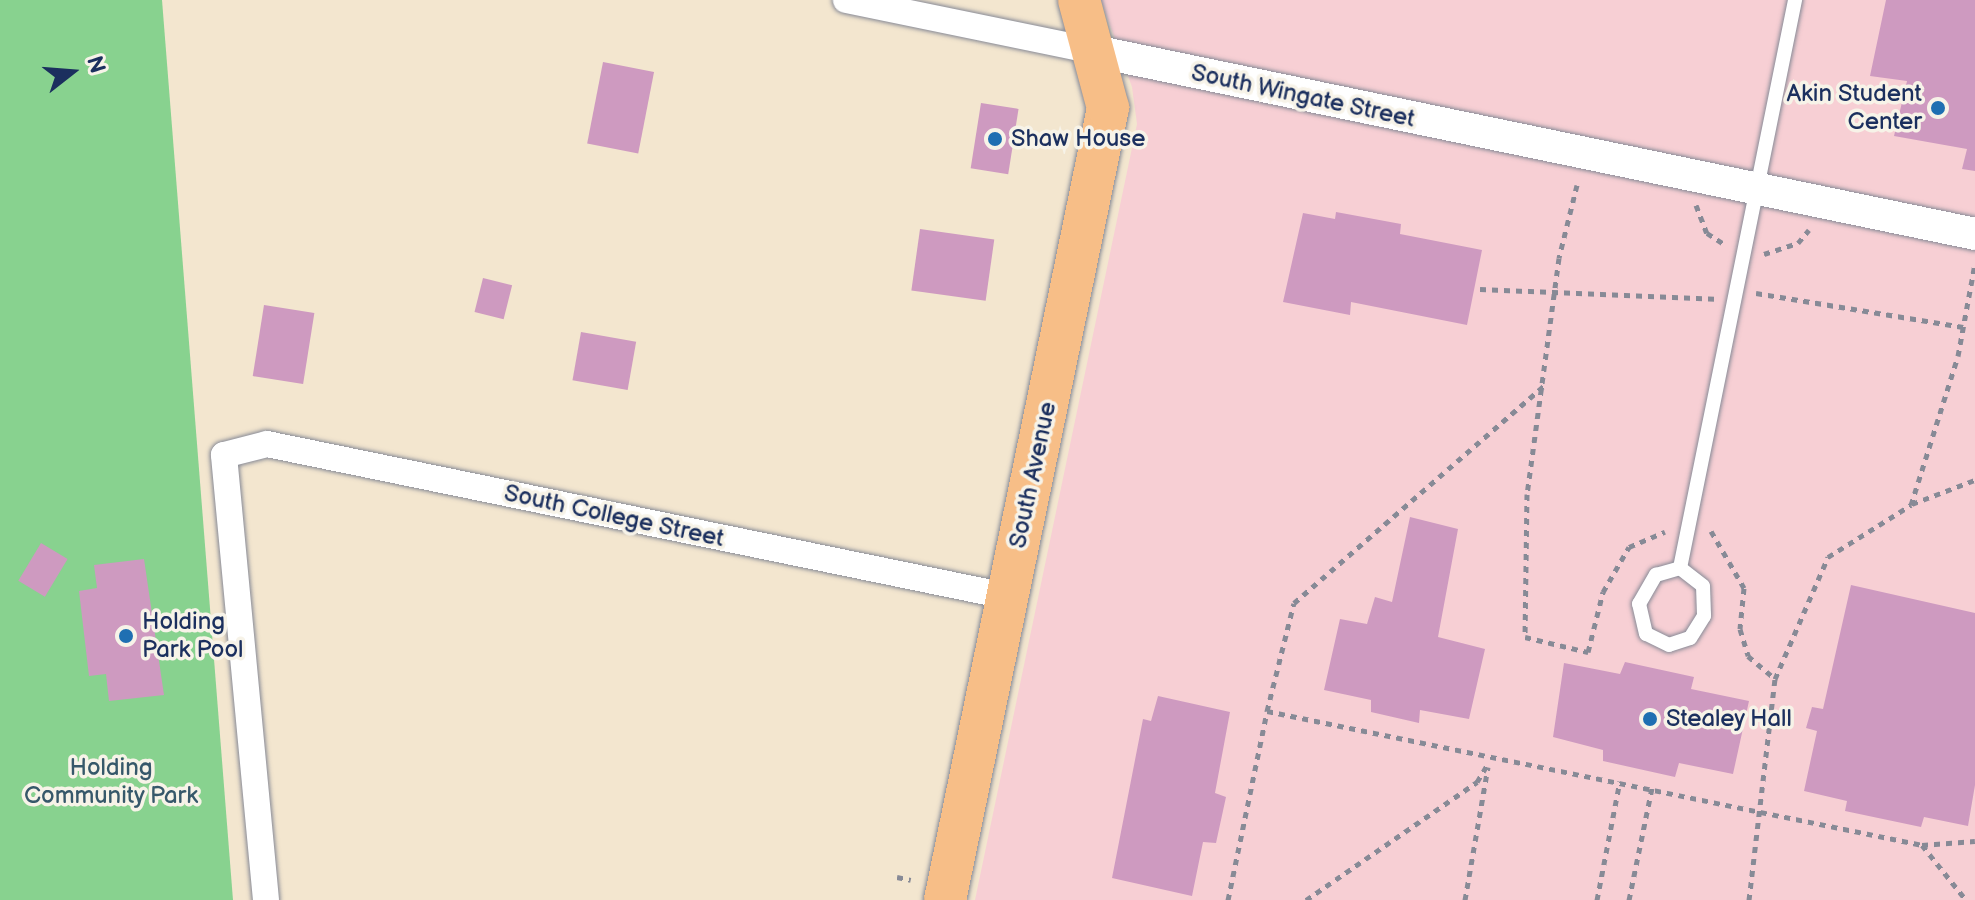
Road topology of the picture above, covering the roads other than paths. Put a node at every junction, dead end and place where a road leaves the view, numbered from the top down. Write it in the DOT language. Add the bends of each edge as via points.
graph roads {
  1 [pos="846,0"];
  2 [pos="1079,0"];
  3 [pos="1795,0"];
  4 [pos="1094,51"];
  5 [pos="1760,192"];
  6 [pos="1975,234"];
  7 [pos="1680,568"];
  8 [pos="1006,596"];
  9 [pos="928,890"];
  10 [pos="266,900"];
  1 -- 4 [label="street, South Wingate Street"];
  2 -- 4 [label="main road, South Avenue"];
  3 -- 5 [label="lane"];
  4 -- 5 [label="street, South Wingate Street"];
  4 -- 8 [label="main road, South Avenue" via="1108,108"];
  5 -- 6 [label="street, South Wingate Street"];
  5 -- 7 [label="lane"];
  7 -- 7 [label="lane" via="1656,575 1639,604 1646,634 1669,645 1690,638 1704,616 1703,586"];
  8 -- 9 [label="main road, South Avenue"];
  8 -- 10 [label="street, South College Street" via="267,444 224,455"];
}
